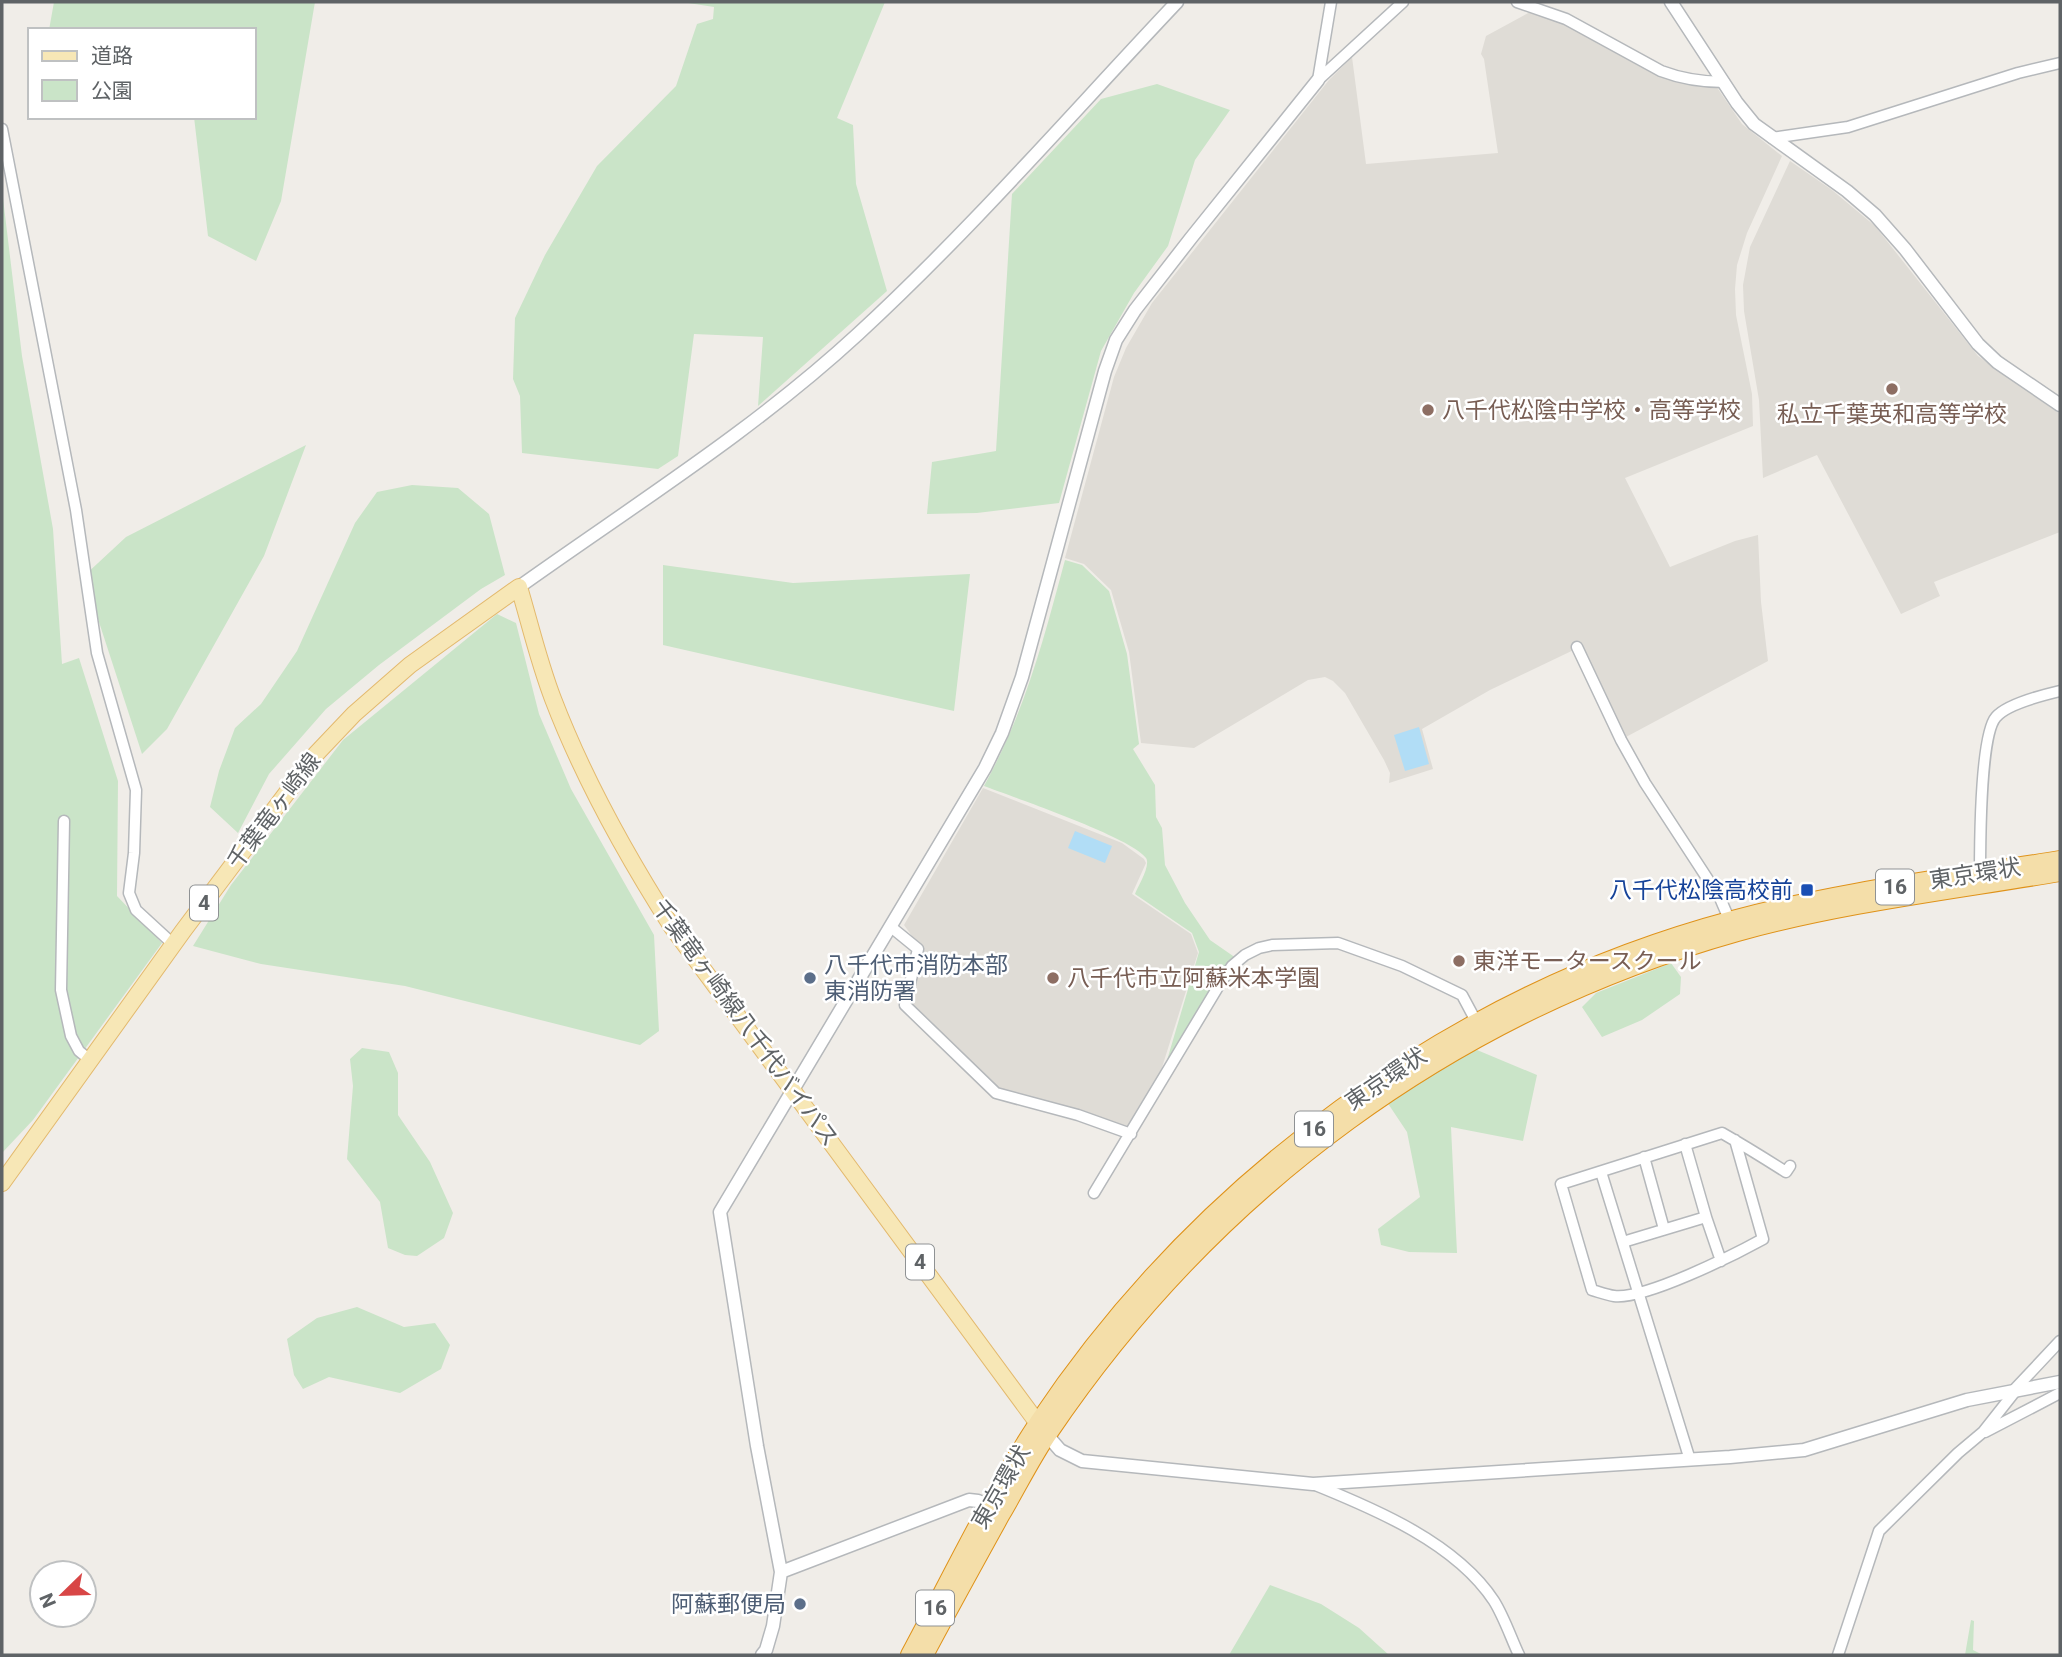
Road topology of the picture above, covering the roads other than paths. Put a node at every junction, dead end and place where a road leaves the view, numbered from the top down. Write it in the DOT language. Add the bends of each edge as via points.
graph roads {
  1 [pos="1177,2"];
  2 [pos="1331,2"];
  3 [pos="1403,2"];
  4 [pos="1517,2"];
  5 [pos="1671,2"];
  6 [pos="2060,63"];
  7 [pos="1318,80"];
  8 [pos="1724,82"];
  9 [pos="2,129"];
  10 [pos="1772,138"];
  11 [pos="2060,405"];
  12 [pos="519,587"];
  13 [pos="1577,647"];
  14 [pos="2060,691"];
  15 [pos="64,821"];
  16 [pos="2060,860"];
  17 [pos="2060,872"];
  18 [pos="1980,878"];
  19 [pos="891,927"];
  20 [pos="1732,927"];
  21 [pos="173,944"];
  22 [pos="1477,1023"];
  23 [pos="90,1060"];
  24 [pos="792,1091"];
  25 [pos="1131,1134"];
  26 [pos="1735,1140"];
  27 [pos="1685,1144"];
  28 [pos="1644,1157"];
  29 [pos="1790,1166"];
  30 [pos="1601,1172"];
  31 [pos="2,1183"];
  32 [pos="1094,1193"];
  33 [pos="1706,1217"];
  34 [pos="1664,1229"];
  35 [pos="1623,1242"];
  36 [pos="1721,1261"];
  37 [pos="1640,1293"];
  38 [pos="2060,1341"];
  39 [pos="2060,1382"];
  40 [pos="2015,1389"];
  41 [pos="2060,1393"];
  42 [pos="1043,1429"];
  43 [pos="1982,1433"];
  44 [pos="1690,1460"];
  45 [pos="1313,1484"];
  46 [pos="989,1506"];
  47 [pos="780,1572"];
  48 [pos="762,1655"];
  49 [pos="910,1655"];
  50 [pos="924,1655"];
  51 [pos="1520,1655"];
  52 [pos="1838,1655"];
  1 -- 12 [label="street" via="919,276 857,335 688,470"];
  2 -- 7 [label="street"];
  3 -- 7 [label="street"];
  4 -- 8 [label="street" via="1566,19 1661,71"];
  5 -- 8 [label="street"];
  6 -- 10 [label="street" via="1848,127"];
  7 -- 19 [label="street" via="1116,340 1022,677 1002,733"];
  8 -- 10 [label="street" via="1754,124"];
  9 -- 21 [label="street" via="76,510 97,653 136,790 135,853 128,893 136,910"];
  10 -- 11 [label="street" via="1875,215 1978,344"];
  12 -- 21 [label="main road, 千葉竜ヶ崎線 / 4" via="433,647 354,714 294,781"];
  12 -- 24 [label="main road, 千葉竜ヶ崎線八千代バイパス / 4" via="558,710 618,837 672,927"];
  13 -- 20 [label="street" via="1621,740 1720,898"];
  14 -- 18 [label="street" via="2002,711 1993,719 1984,763"];
  15 -- 23 [label="street" via="61,990 71,1036"];
  16 -- 18 [label="highway, 東京環状 / 16"];
  17 -- 18 [label="highway, 東京環状 / 16"];
  18 -- 20 [label="highway, 東京環状 / 16"];
  19 -- 24 [label="street"];
  19 -- 25 [label="street" via="918,949 905,1005 996,1093"];
  20 -- 22 [label="highway, 東京環状 / 16" via="1668,939"];
  20 -- 42 [label="highway, 東京環状 / 16" via="1559,997 1486,1033 1356,1114 1275,1176 1207,1240"];
  21 -- 23 [label="main road, 千葉竜ヶ崎線 / 4"];
  22 -- 25 [label="street" via="1462,995 1402,966 1338,943 1259,948 1232,966"];
  22 -- 42 [label="highway, 東京環状 / 16" via="1363,1093 1240,1189 1116,1319"];
  23 -- 31 [label="main road, 千葉竜ヶ崎線 / 4"];
  24 -- 42 [label="main road, 千葉竜ヶ崎線八千代バイパス / 4"];
  24 -- 47 [label="street" via="720,1212"];
  25 -- 32 [label="street"];
  26 -- 27 [label="street" via="1721,1133"];
  26 -- 29 [label="street" via="1786,1172"];
  26 -- 36 [label="street" via="1763,1239"];
  27 -- 28 [label="street"];
  27 -- 33 [label="street"];
  28 -- 30 [label="street"];
  28 -- 34 [label="street"];
  30 -- 35 [label="street"];
  30 -- 37 [label="street" via="1561,1184 1592,1290 1615,1296"];
  33 -- 34 [label="street"];
  33 -- 36 [label="street"];
  34 -- 35 [label="street"];
  35 -- 37 [label="street"];
  36 -- 37 [label="street"];
  37 -- 44 [label="street"];
  38 -- 40 [label="street"];
  39 -- 40 [label="street"];
  40 -- 43 [label="street"];
  40 -- 44 [label="street" via="1804,1450"];
  41 -- 43 [label="street"];
  42 -- 45 [label="street" via="1060,1450 1082,1461"];
  42 -- 46 [label="highway, 東京環状 / 16"];
  42 -- 50 [label="highway, 東京環状 / 16"];
  43 -- 52 [label="street" via="1879,1531"];
  44 -- 45 [label="street"];
  45 -- 51 [label="street" via="1410,1528 1469,1571 1494,1601"];
  46 -- 47 [label="street" via="969,1500"];
  46 -- 49 [label="highway, 東京環状 / 16"];
  47 -- 48 [label="street" via="773,1626"];
}
